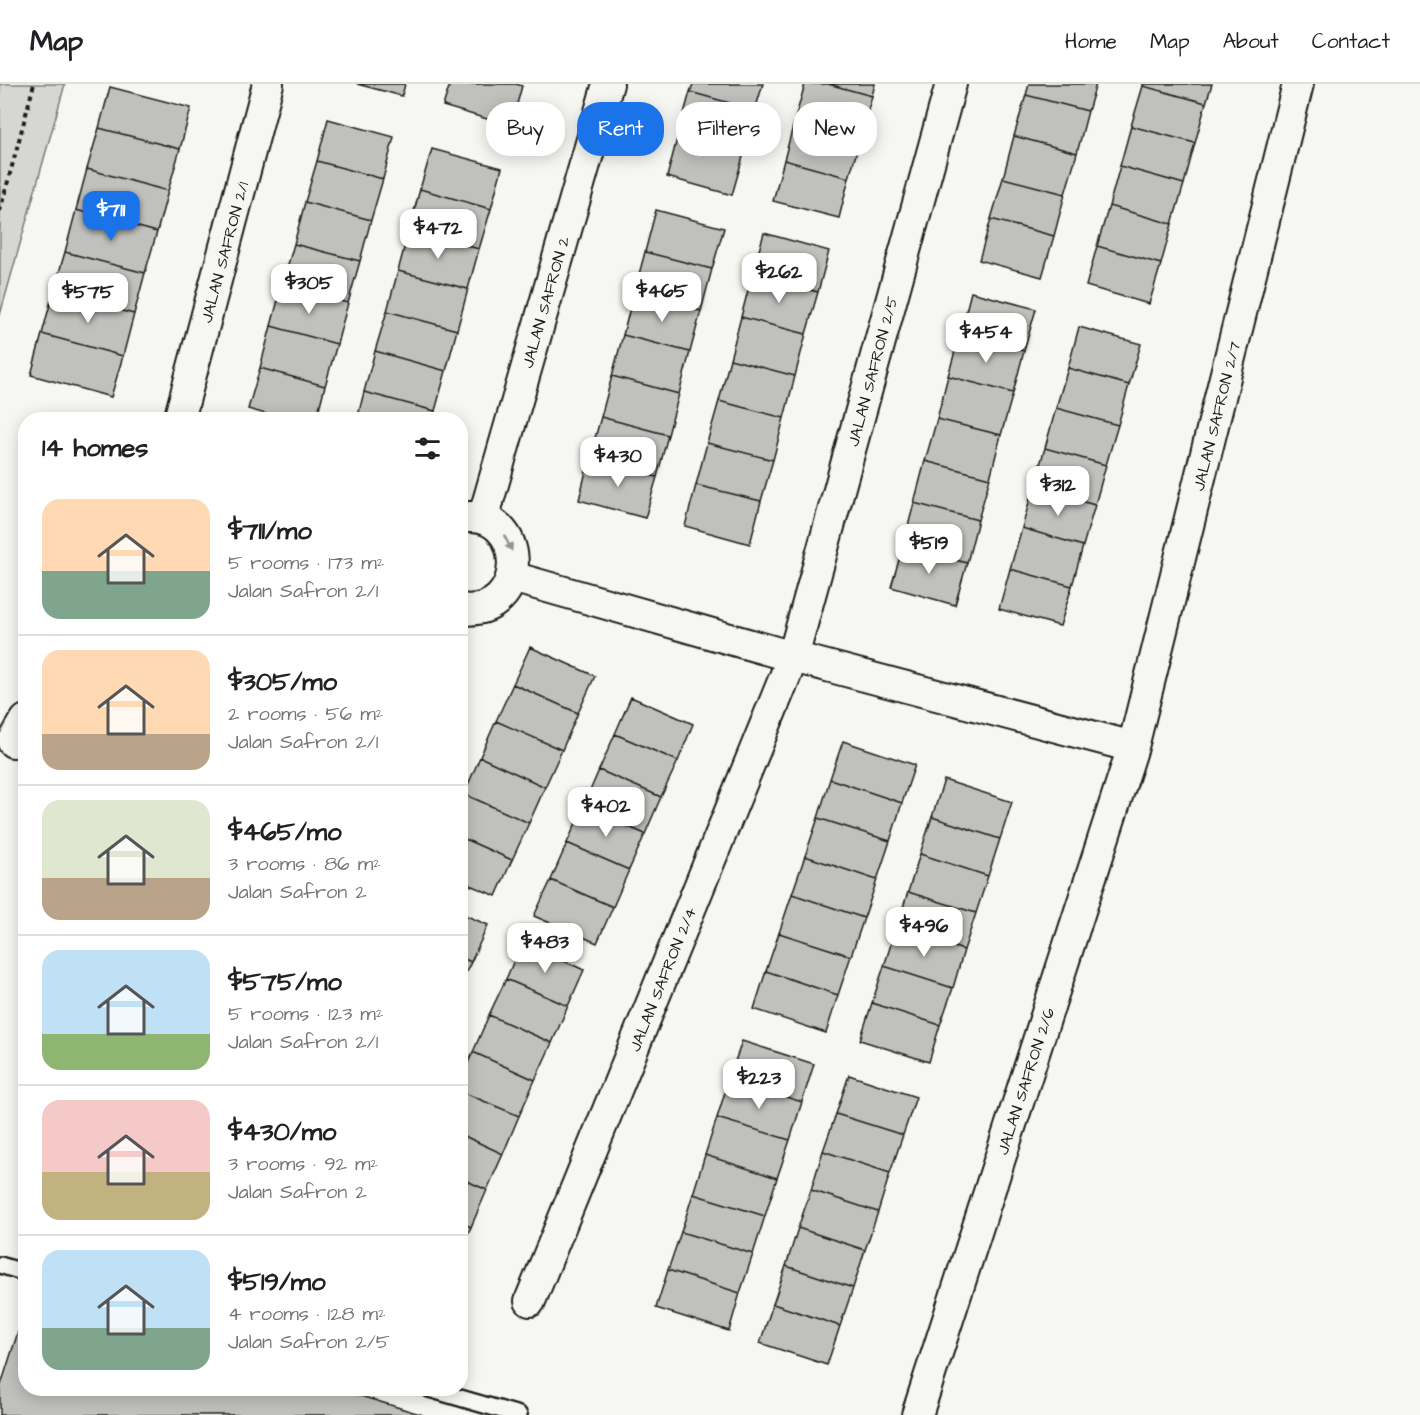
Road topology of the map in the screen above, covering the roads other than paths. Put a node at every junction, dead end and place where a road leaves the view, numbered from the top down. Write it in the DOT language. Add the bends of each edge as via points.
graph roads {
  1 [pos="268,84"];
  2 [pos="608,84"];
  3 [pos="951,84"];
  4 [pos="1298,84"];
  5 [pos="181,412"];
  6 [pos="472,519"];
  7 [pos="512,577"];
  8 [pos="468,616"];
  9 [pos="793,657"];
  10 [pos="1133,747"];
  11 [pos="0,1265"];
  12 [pos="18,1271"];
  13 [pos="530,1301"];
  14 [pos="453,1396"];
  15 [pos="519,1415"];
  16 [pos="916,1415"];
  1 -- 5 [label="street, JALAN SAFRON 2/1"];
  2 -- 6 [label="street, JALAN SAFRON 2"];
  3 -- 9 [label="street, JALAN SAFRON 2/5"];
  4 -- 10 [label="street, JALAN SAFRON 2/7"];
  6 -- 7 [label="street, one-way" via="496,526 506,536 512,549"];
  7 -- 8 [label="street" via="496,601"];
  7 -- 9 [label="street"];
  9 -- 10 [label="street"];
  9 -- 13 [label="street, JALAN SAFRON 2/4"];
  10 -- 16 [label="street, JALAN SAFRON 2/6"];
  11 -- 12 [label="lane"];
  14 -- 15 [label="lane"];
}
